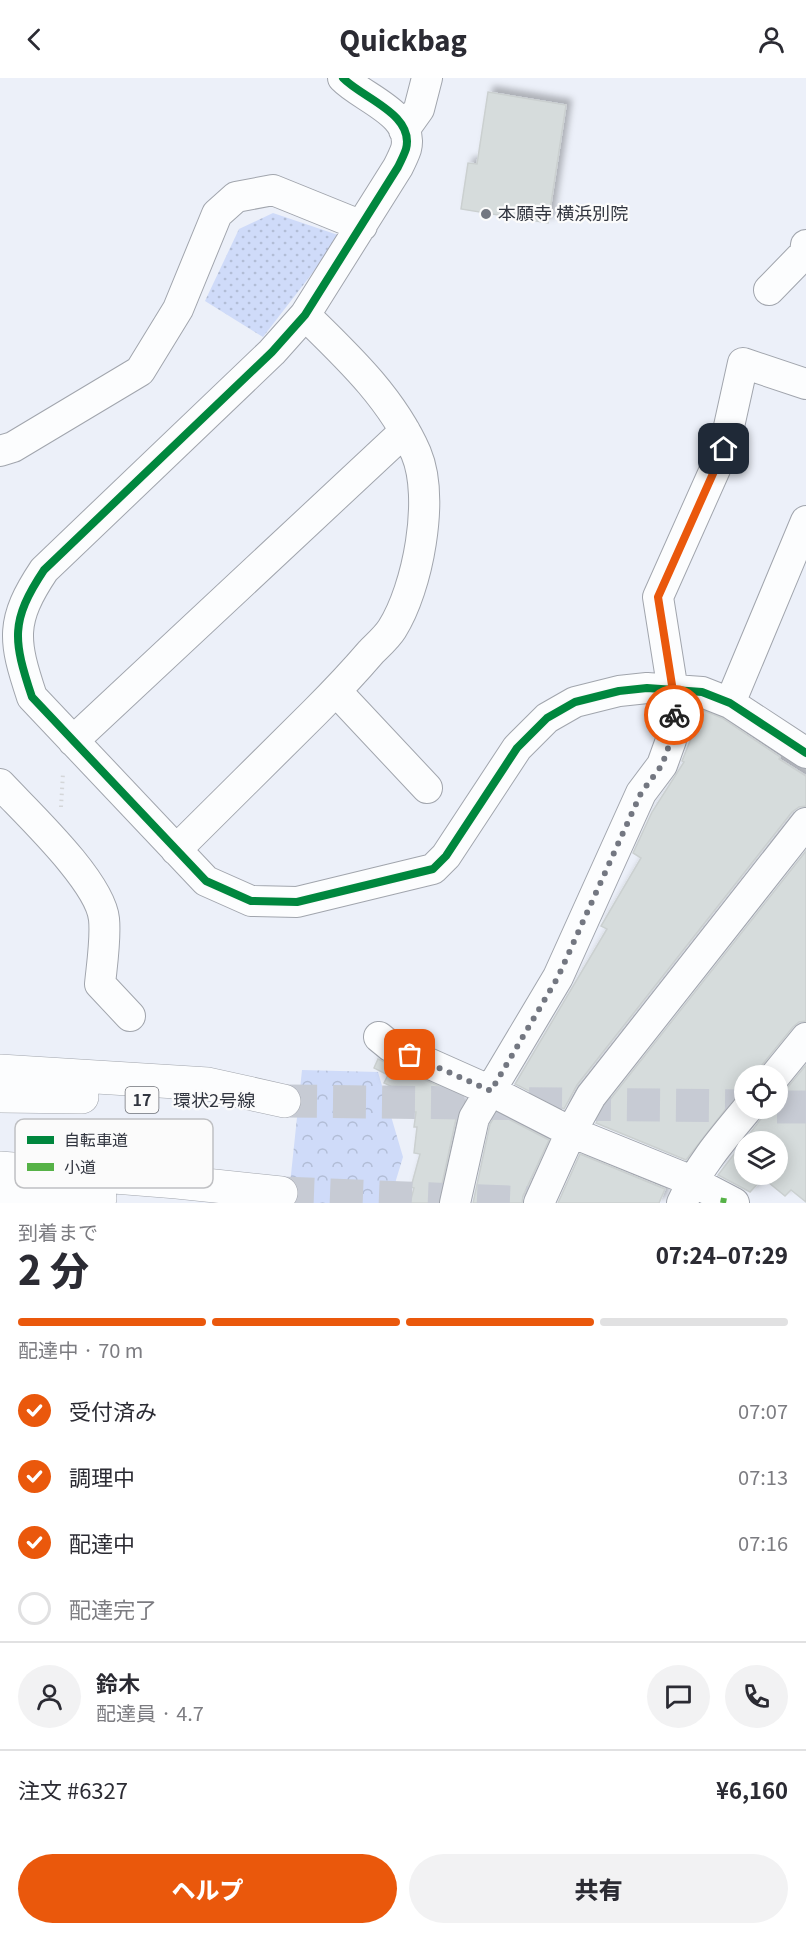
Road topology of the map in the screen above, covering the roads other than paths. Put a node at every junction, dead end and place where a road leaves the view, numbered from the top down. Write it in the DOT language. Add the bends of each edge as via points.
graph roads {
  1 [pos="343,78"];
  2 [pos="428,78"];
  3 [pos="404,130"];
  4 [pos="362,226"];
  5 [pos="806,245"];
  6 [pos="769,290"];
  7 [pos="305,315"];
  8 [pos="806,384"];
  9 [pos="405,431"];
  10 [pos="0,450"];
  11 [pos="806,521"];
  12 [pos="671,690"];
  13 [pos="336,692"];
  14 [pos="730,703"];
  15 [pos="70,737"];
  16 [pos="806,753"];
  17 [pos="0,784"];
  18 [pos="427,788"];
  19 [pos="806,823"];
  20 [pos="176,850"];
  21 [pos="130,1016"];
  22 [pos="379,1037"];
  23 [pos="806,1038"];
  24 [pos="784,1065"];
  25 [pos="0,1071"];
  26 [pos="491,1091"];
  27 [pos="0,1096"];
  28 [pos="739,1119"];
  29 [pos="571,1132"];
  30 [pos="0,1168"];
  31 [pos="15,1169"];
  32 [pos="213,1186"];
  33 [pos="0,1192"];
  34 [pos="686,1192"];
  35 [pos="175,1203"];
  36 [pos="175,1203"];
  37 [pos="455,1203"];
  38 [pos="539,1203"];
  39 [pos="734,1203"];
  1 -- 3 [label="street" via="399,118"];
  2 -- 3 [label="street" via="419,109"];
  3 -- 4 [label="street" via="406,147 398,167"];
  4 -- 7 [label="street"];
  4 -- 10 [label="street" via="273,190 236,197 217,214 178,309 140,371 13,447"];
  5 -- 6 [label="street" via="805,253"];
  7 -- 9 [label="street" via="359,368"];
  7 -- 15 [label="street" via="272,352 44,570 27,596 18,628 22,665 32,697"];
  8 -- 12 [label="street" via="743,363 724,449 658,597"];
  9 -- 13 [label="street" via="417,455 422,479 424,524 420,556 408,597 392,629"];
  9 -- 15 [label="street"];
  11 -- 14 [label="street"];
  12 -- 14 [label="street" via="702,692"];
  12 -- 20 [label="street" via="619,691 575,702 547,718 517,748 446,856 433,869 297,902 251,901 206,881"];
  12 -- 26 [label="street" via="675,704 671,740 662,765 641,793 558,977"];
  13 -- 18 [label="street"];
  13 -- 20 [label="street"];
  14 -- 16 [label="street"];
  15 -- 20 [label="street"];
  17 -- 21 [label="street" via="77,867 98,900 104,918 100,984"];
  19 -- 29 [label="street" via="591,1096"];
  22 -- 26 [label="street" via="390,1046"];
  23 -- 24 [label="street"];
  25 -- 27 [label="main road, 環状2号線 / 17" via="208,1084 284,1101 207,1103"];
  26 -- 29 [label="street"];
  26 -- 37 [label="street" via="474,1118"];
  28 -- 34 [label="street" via="708,1156"];
  29 -- 34 [label="street"];
  29 -- 38 [label="street"];
  30 -- 31 [label="main road"];
  32 -- 35 [label="main road" via="281,1193"];
  33 -- 36 [label="main road"];
  34 -- 39 [label="street"];
}
